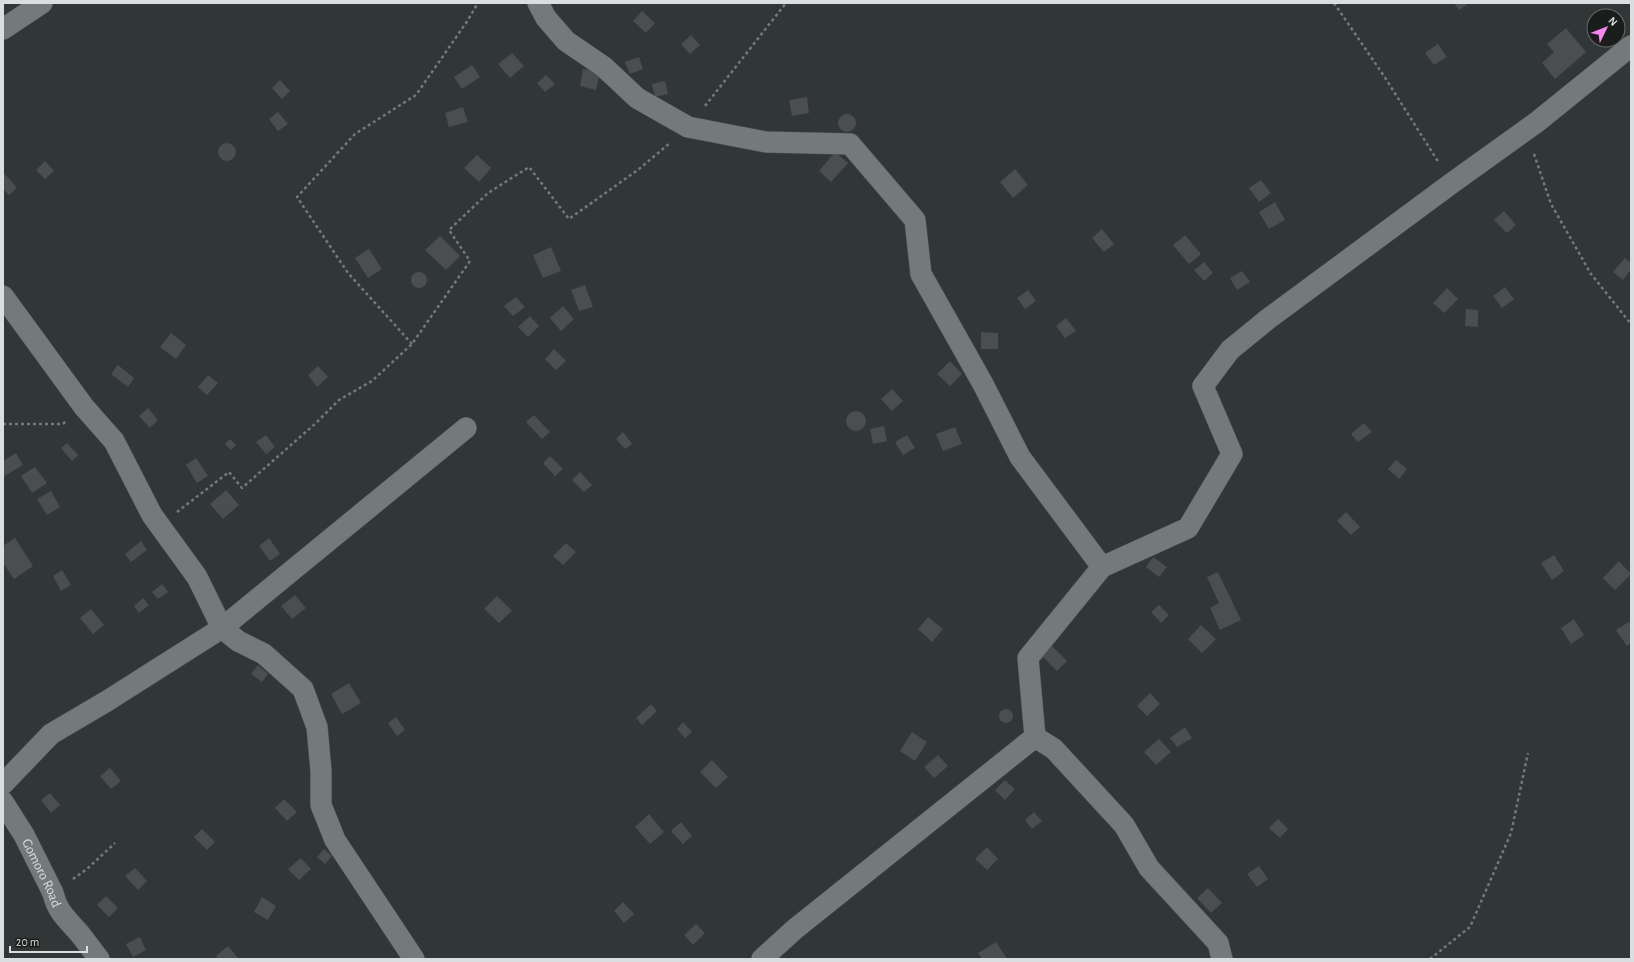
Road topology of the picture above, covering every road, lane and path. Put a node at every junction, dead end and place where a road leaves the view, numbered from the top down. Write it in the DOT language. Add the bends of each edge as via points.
graph roads {
  1 [pos="42,3"];
  2 [pos="478,3"];
  3 [pos="538,3"];
  4 [pos="786,3"];
  5 [pos="1334,3"];
  6 [pos="3,29"];
  7 [pos="1631,46"];
  8 [pos="1537,122"];
  9 [pos="688,127"];
  10 [pos="1452,183"];
  11 [pos="3,296"];
  12 [pos="1631,324"];
  13 [pos="412,344"];
  14 [pos="84,407"];
  15 [pos="3,424"];
  16 [pos="466,428"];
  17 [pos="162,528"];
  18 [pos="1102,567"];
  19 [pos="222,628"];
  20 [pos="1035,737"];
  21 [pos="1528,753"];
  22 [pos="3,784"];
  23 [pos="3,802"];
  24 [pos="116,843"];
  25 [pos="53,893"];
  26 [pos="99,959"];
  27 [pos="414,959"];
  28 [pos="762,959"];
  29 [pos="1222,959"];
  30 [pos="1430,959"];
  1 -- 6 [label="street"];
  2 -- 13 [label="path" via="416,95 355,134 297,197 348,273"];
  3 -- 9 [label="street" via="546,18 566,40 604,67 637,98"];
  4 -- 9 [label="path"];
  5 -- 10 [label="path"];
  7 -- 8 [label="street"];
  8 -- 10 [label="street"];
  8 -- 12 [label="path" via="1533,152 1551,204 1591,274"];
  9 -- 13 [label="path" via="640,169 569,219 530,167 488,193 449,230 470,262"];
  9 -- 18 [label="street" via="766,142 850,144 915,220 921,274 983,384 1020,457"];
  10 -- 18 [label="street" via="1230,350 1203,386 1232,454 1188,528"];
  11 -- 14 [label="street"];
  13 -- 17 [label="path" via="372,381 339,400 242,488 229,472 176,512"];
  14 -- 15 [label="path" via="63,424"];
  14 -- 17 [label="street" via="114,441 152,515"];
  16 -- 19 [label="street"];
  17 -- 19 [label="street" via="197,577"];
  18 -- 20 [label="street" via="1028,658"];
  19 -- 22 [label="street" via="51,734"];
  19 -- 27 [label="street" via="238,641 264,654 303,689 317,727 321,805 335,840"];
  20 -- 28 [label="street" via="795,929"];
  20 -- 29 [label="street" via="1054,749 1124,825 1149,868 1218,942"];
  21 -- 30 [label="path" via="1511,833 1470,927"];
  23 -- 25 [label="street, Gomoro Road" via="24,835"];
  24 -- 25 [label="path" via="87,870"];
  25 -- 26 [label="street, Gomoro Road" via="55,903 67,922"];
}
